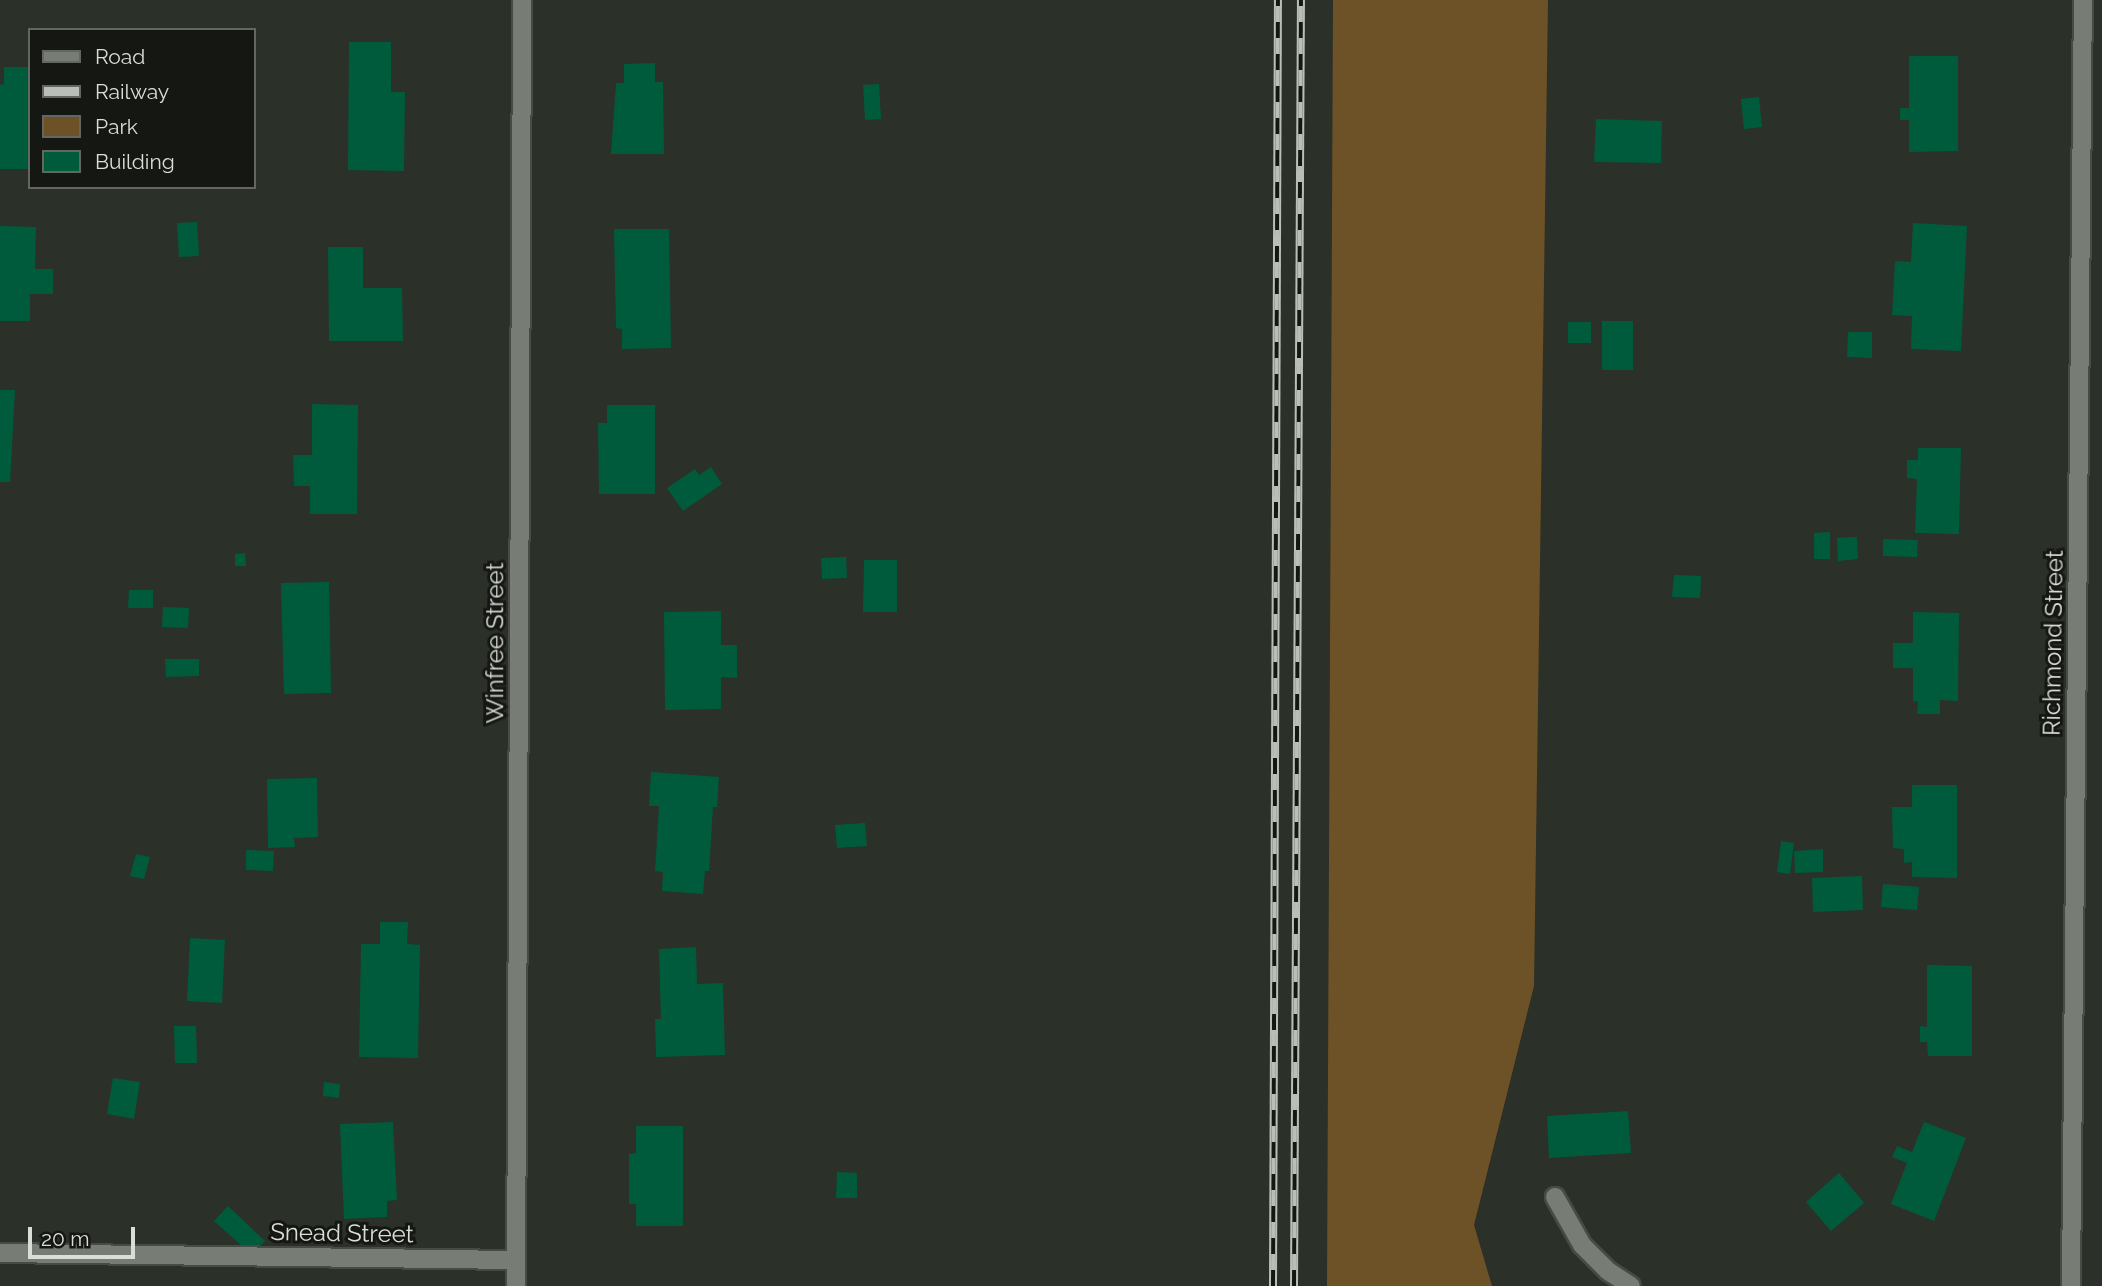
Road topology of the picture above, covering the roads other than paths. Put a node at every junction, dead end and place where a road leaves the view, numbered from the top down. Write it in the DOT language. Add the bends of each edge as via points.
graph roads {
  1 [pos="523,0"];
  2 [pos="2083,0"];
  3 [pos="1555,1197"];
  4 [pos="0,1253"];
  5 [pos="516,1260"];
  6 [pos="516,1286"];
  7 [pos="1631,1286"];
  8 [pos="2071,1286"];
  1 -- 5 [label="street, Winfree Street"];
  2 -- 8 [label="street, Richmond Street"];
  3 -- 7 [label="street" via="1583,1245 1608,1271"];
  4 -- 5 [label="street, Snead Street"];
  5 -- 6 [label="street, Winfree Street"];
}
